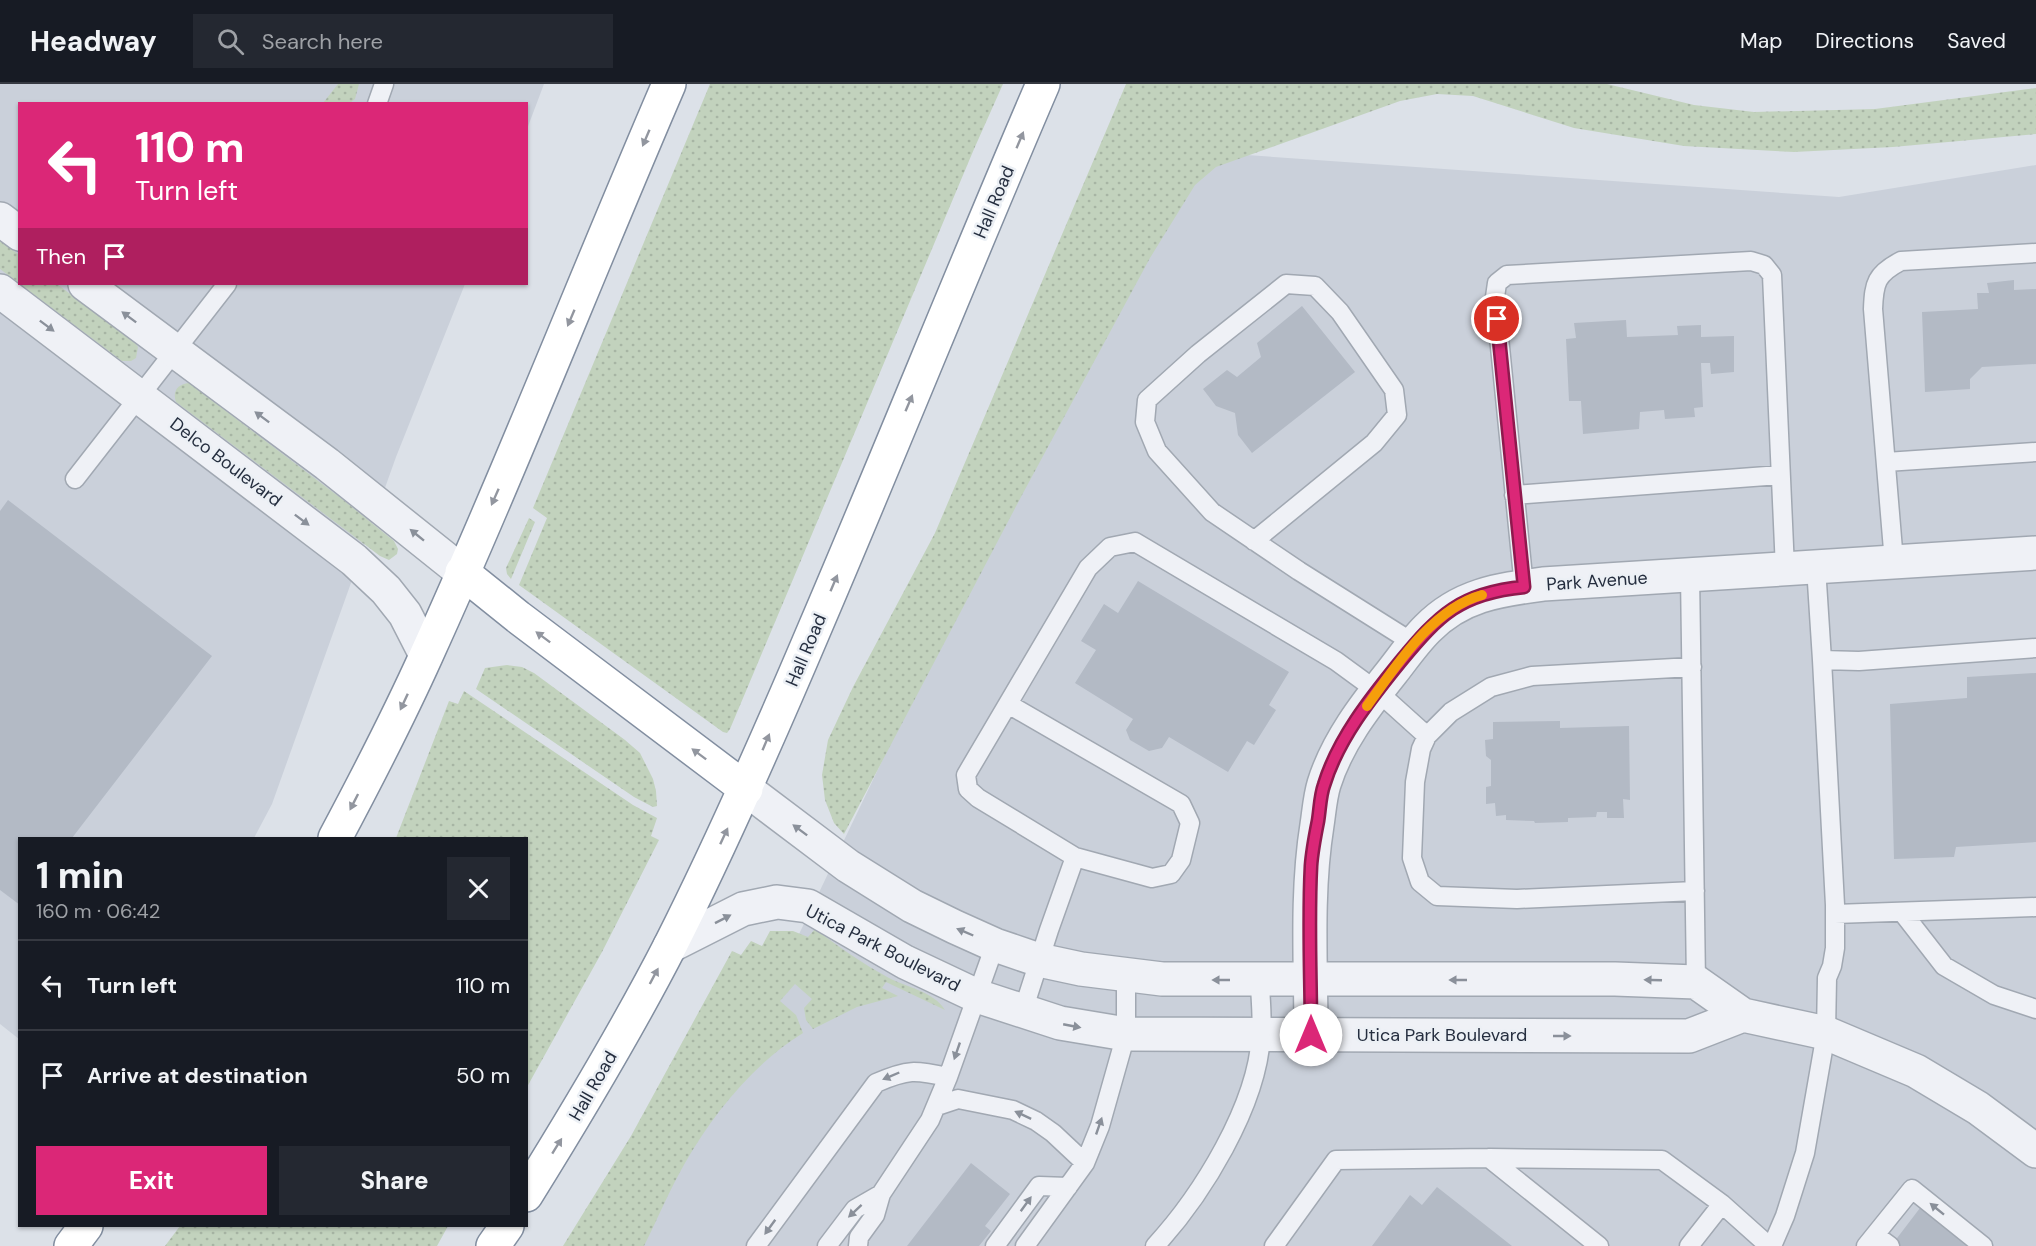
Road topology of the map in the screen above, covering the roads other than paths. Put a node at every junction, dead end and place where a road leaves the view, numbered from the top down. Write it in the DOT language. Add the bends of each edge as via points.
graph roads {
  1 [pos="384,84"];
  2 [pos="669,84"];
  3 [pos="1043,84"];
  4 [pos="378,102"];
  5 [pos="0,219"];
  6 [pos="18,232"];
  7 [pos="2036,253"];
  8 [pos="86,285"];
  9 [pos="225,285"];
  10 [pos="0,291"];
  11 [pos="173,350"];
  12 [pos="139,395"];
  13 [pos="2036,452"];
  14 [pos="1886,462"];
  15 [pos="1780,475"];
  16 [pos="75,478"];
  17 [pos="1514,495"];
  18 [pos="1254,541"];
  19 [pos="2036,553"];
  20 [pos="1894,562"];
  21 [pos="1800,568"];
  22 [pos="462,572"];
  23 [pos="1690,575"];
  24 [pos="1524,587"];
  25 [pos="1415,644"];
  26 [pos="2036,648"];
  27 [pos="426,656"];
  28 [pos="1822,660"];
  29 [pos="1692,667"];
  30 [pos="1377,691"];
  31 [pos="1008,704"];
  32 [pos="1427,736"];
  33 [pos="746,789"];
  34 [pos="336,837"];
  35 [pos="1075,857"];
  36 [pos="1695,891"];
  37 [pos="2036,907"];
  38 [pos="1902,912"];
  39 [pos="1835,914"];
  40 [pos="670,945"];
  41 [pos="995,945"];
  42 [pos="1040,960"];
  43 [pos="1126,976"];
  44 [pos="1260,980"];
  45 [pos="1311,981"];
  46 [pos="1696,982"];
  47 [pos="977,996"];
  48 [pos="2036,1009"];
  49 [pos="1023,1011"];
  50 [pos="1743,1015"];
  51 [pos="1126,1034"];
  52 [pos="1826,1034"];
  53 [pos="1311,1035"];
  54 [pos="1261,1036"];
  55 [pos="948,1077"];
  56 [pos="938,1106"];
  57 [pos="2035,1148"];
  58 [pos="1489,1158"];
  59 [pos="1085,1163"];
  60 [pos="1068,1186"];
  61 [pos="528,1193"];
  62 [pos="881,1194"];
  63 [pos="1722,1204"];
  64 [pos="85,1227"];
  65 [pos="506,1227"];
  66 [pos="1871,1240"];
  67 [pos="855,1243"];
  68 [pos="71,1246"];
  69 [pos="493,1246"];
  70 [pos="756,1246"];
  71 [pos="827,1246"];
  72 [pos="995,1246"];
  73 [pos="1025,1246"];
  74 [pos="1155,1246"];
  75 [pos="1274,1246"];
  76 [pos="1599,1246"];
  77 [pos="1689,1246"];
  78 [pos="1770,1246"];
  79 [pos="1890,1246"];
  80 [pos="1983,1246"];
  1 -- 4 [label="lane"];
  2 -- 22 [label="highway, one-way"];
  33 -- 3 [label="highway, Hall Road, one-way"];
  5 -- 6 [label="street"];
  7 -- 14 [label="lane" via="1900,261 1885,269 1874,285 1873,309"];
  11 -- 8 [label="street, one-way"];
  9 -- 11 [label="lane"];
  10 -- 12 [label="street, Delco Boulevard, one-way"];
  11 -- 12 [label="lane"];
  22 -- 11 [label="street, one-way" via="327,464"];
  12 -- 16 [label="lane"];
  12 -- 27 [label="street, Delco Boulevard, one-way" via="366,571 405,614"];
  13 -- 14 [label="lane"];
  14 -- 20 [label="lane"];
  15 -- 17 [label="lane"];
  15 -- 17 [label="lane" via="1772,275 1764,265 1751,261 1507,275 1497,283 1495,297"];
  15 -- 21 [label="lane"];
  17 -- 24 [label="lane"];
  18 -- 18 [label="lane" via="1212,512 1157,452 1145,422 1147,400 1286,284 1315,286 1340,312 1394,390 1397,415 1374,443"];
  18 -- 25 [label="lane"];
  19 -- 20 [label="street, Park Avenue"];
  20 -- 21 [label="street, Park Avenue"];
  21 -- 23 [label="street, Park Avenue"];
  21 -- 28 [label="lane"];
  22 -- 27 [label="highway"];
  33 -- 22 [label="highway, one-way"];
  23 -- 24 [label="street, Park Avenue"];
  23 -- 29 [label="lane"];
  24 -- 25 [label="street, Park Avenue" via="1466,601 1427,629"];
  25 -- 30 [label="street, Park Avenue"];
  26 -- 28 [label="lane" via="1859,661"];
  27 -- 34 [label="highway, one-way"];
  28 -- 39 [label="lane"];
  29 -- 32 [label="lane" via="1532,676 1491,687 1452,712"];
  29 -- 36 [label="lane"];
  30 -- 31 [label="lane" via="1336,661 1135,543 1110,547 1088,568"];
  30 -- 32 [label="lane"];
  30 -- 45 [label="street, Park Avenue" via="1350,728 1323,786 1311,866"];
  31 -- 35 [label="lane" via="966,776 968,789"];
  31 -- 35 [label="lane" via="1181,804 1190,824 1181,860 1171,874 1152,878"];
  32 -- 36 [label="lane" via="1415,782 1412,858 1420,882 1437,896 1517,899"];
  40 -- 33 [label="highway, Hall Road, one-way"];
  41 -- 33 [label="street, one-way" via="912,906 848,866"];
  35 -- 42 [label="lane"];
  36 -- 46 [label="lane"];
  37 -- 38 [label="lane"];
  38 -- 39 [label="lane"];
  38 -- 48 [label="lane" via="1944,966 1994,995"];
  39 -- 52 [label="lane" via="1835,948 1827,978"];
  40 -- 47 [label="street, Utica Park Boulevard, one-way" via="743,909 777,902 808,906 905,963"];
  61 -- 40 [label="highway, Hall Road, one-way"];
  41 -- 42 [label="street"];
  41 -- 47 [label="lane"];
  42 -- 43 [label="street"];
  42 -- 49 [label="lane"];
  44 -- 43 [label="street, one-way"];
  43 -- 51 [label="lane"];
  44 -- 45 [label="street"];
  44 -- 54 [label="lane"];
  46 -- 45 [label="street, one-way"];
  45 -- 53 [label="street, Park Avenue"];
  46 -- 50 [label="street"];
  47 -- 49 [label="street, Utica Park Boulevard"];
  47 -- 55 [label="lane, one-way"];
  49 -- 51 [label="street, Utica Park Boulevard, one-way" via="1060,1023"];
  50 -- 52 [label="street"];
  53 -- 50 [label="street, Utica Park Boulevard, one-way" via="1689,1036"];
  51 -- 54 [label="street, Utica Park Boulevard"];
  59 -- 51 [label="lane, one-way" via="1100,1126"];
  52 -- 57 [label="street" via="1926,1076"];
  52 -- 78 [label="lane" via="1805,1153 1793,1194"];
  53 -- 54 [label="street, Utica Park Boulevard"];
  54 -- 74 [label="lane" via="1256,1068 1226,1142 1203,1185"];
  55 -- 56 [label="lane"];
  55 -- 70 [label="lane, one-way" via="922,1071 900,1072 876,1083"];
  59 -- 56 [label="lane, one-way" via="1053,1133 1013,1110 958,1099"];
  56 -- 62 [label="lane"];
  58 -- 63 [label="lane" via="1662,1160"];
  58 -- 75 [label="lane" via="1336,1160"];
  58 -- 76 [label="lane"];
  59 -- 60 [label="lane"];
  72 -- 60 [label="lane, one-way" via="1039,1186"];
  60 -- 73 [label="lane"];
  62 -- 67 [label="lane" via="875,1215"];
  62 -- 71 [label="lane, one-way" via="855,1209"];
  63 -- 77 [label="lane"];
  63 -- 78 [label="lane"];
  64 -- 68 [label="highway"];
  65 -- 69 [label="highway"];
  66 -- 79 [label="lane"];
  80 -- 66 [label="lane, one-way" via="1912,1189"];
}
